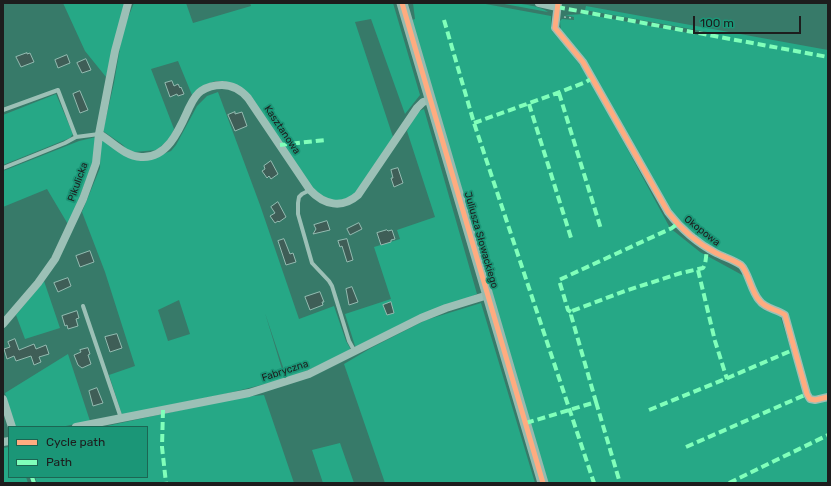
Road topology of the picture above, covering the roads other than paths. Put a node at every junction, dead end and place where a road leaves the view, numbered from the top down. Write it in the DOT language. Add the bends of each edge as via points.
graph roads {
  1 [pos="128,3"];
  2 [pos="402,3"];
  3 [pos="539,3"];
  4 [pos="558,5"];
  5 [pos="430,100"];
  6 [pos="3,110"];
  7 [pos="99,134"];
  8 [pos="76,137"];
  9 [pos="3,168"];
  10 [pos="310,190"];
  11 [pos="488,295"];
  12 [pos="83,306"];
  13 [pos="3,324"];
  14 [pos="356,352"];
  15 [pos="828,398"];
  16 [pos="3,399"];
  17 [pos="121,418"];
  18 [pos="12,426"];
  19 [pos="81,426"];
  20 [pos="543,483"];
  1 -- 7 [label="street, Pikulicka" via="115,51"];
  2 -- 5 [label="street, Juliusza Słowackiego"];
  3 -- 4 [label="street"];
  4 -- 15 [label="street, Okopowa" via="555,28 583,62 668,212 682,230 708,249 741,265 760,302 785,315 807,394 810,399 815,400"];
  5 -- 10 [label="street, Kasztanowa" via="417,108 354,199 341,204 331,204"];
  5 -- 11 [label="street, Juliusza Słowackiego"];
  6 -- 8 [label="lane" via="58,90"];
  7 -- 8 [label="lane"];
  7 -- 10 [label="street, Kasztanowa" via="130,155 154,156 168,146 200,91 220,85 234,88 248,98"];
  7 -- 13 [label="street, Pikulicka" via="96,163 56,260"];
  8 -- 9 [label="lane"];
  10 -- 14 [label="lane" via="299,197 298,214 312,263 332,286 349,341"];
  11 -- 14 [label="street, Fabryczna" via="421,318"];
  11 -- 20 [label="street, Juliusza Słowackiego"];
  12 -- 17 [label="lane"];
  14 -- 17 [label="street, Fabryczna" via="309,374 248,393"];
  16 -- 18 [label="street"];
  17 -- 19 [label="street, Fabryczna"];
}
